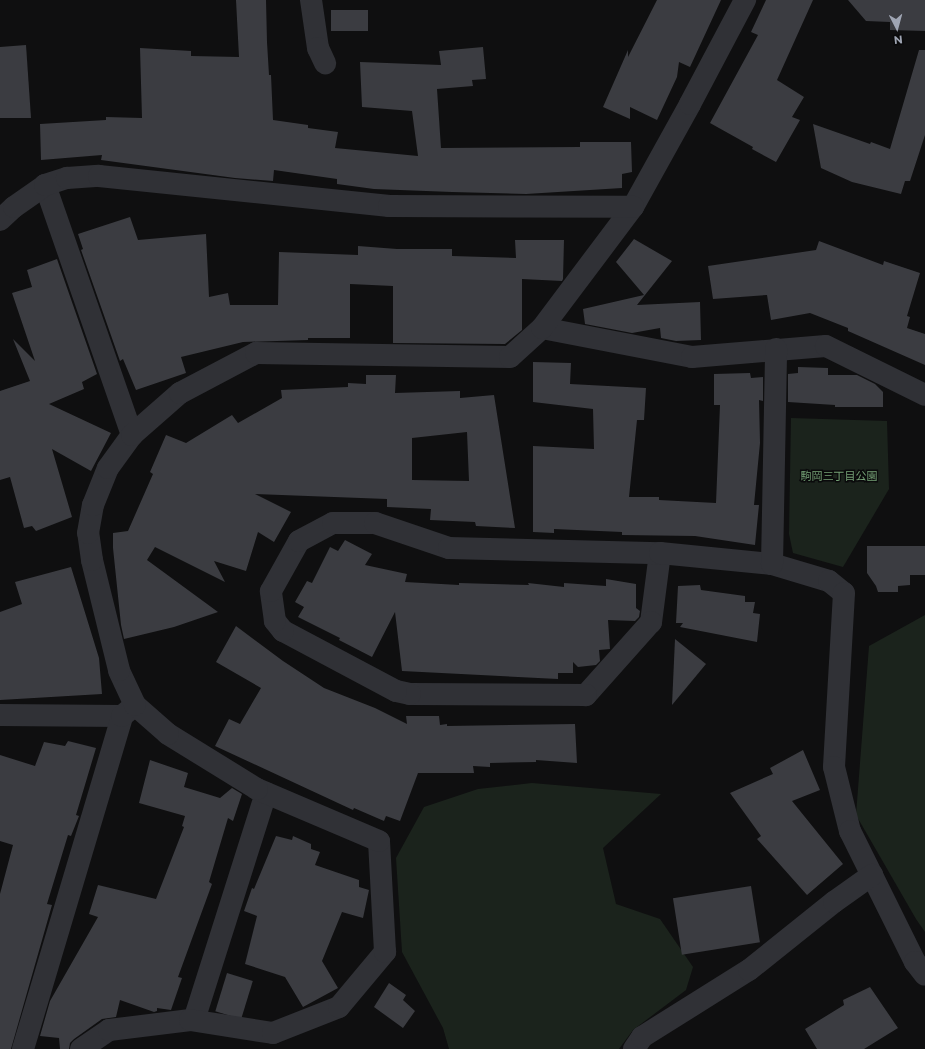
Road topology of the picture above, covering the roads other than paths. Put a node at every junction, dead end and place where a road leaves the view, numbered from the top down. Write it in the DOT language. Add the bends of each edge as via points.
graph roads {
  1 [pos="311,0"];
  2 [pos="745,0"];
  3 [pos="325,62"];
  4 [pos="45,185"];
  5 [pos="632,207"];
  6 [pos="0,220"];
  7 [pos="542,328"];
  8 [pos="776,349"];
  9 [pos="925,395"];
  10 [pos="132,434"];
  11 [pos="660,553"];
  12 [pos="772,564"];
  13 [pos="128,710"];
  14 [pos="0,714"];
  15 [pos="266,792"];
  16 [pos="872,875"];
  17 [pos="925,975"];
  18 [pos="194,1020"];
  19 [pos="23,1049"];
  20 [pos="80,1049"];
  21 [pos="634,1049"];
  1 -- 3 [label="street" via="318,48"];
  2 -- 5 [label="street"];
  4 -- 5 [label="street" via="67,178 99,176 389,206"];
  4 -- 6 [label="street"];
  4 -- 10 [label="street"];
  5 -- 7 [label="street"];
  7 -- 8 [label="street" via="692,357"];
  7 -- 10 [label="street" via="510,357 256,353 180,393"];
  8 -- 9 [label="street" via="826,346"];
  8 -- 12 [label="street"];
  10 -- 13 [label="street" via="108,468 93,505 88,533 92,560"];
  11 -- 11 [label="street" via="449,548 375,524 334,523 298,542 270,591 275,621 282,631 396,691 410,694 586,695 651,622"];
  11 -- 12 [label="street"];
  12 -- 16 [label="street" via="829,582 844,593 834,767 850,831"];
  13 -- 14 [label="street"];
  13 -- 15 [label="street"];
  13 -- 19 [label="street"];
  15 -- 18 [label="street"];
  15 -- 18 [label="street" via="379,841 385,952 339,1007 273,1033"];
  16 -- 17 [label="street" via="915,962"];
  16 -- 21 [label="street" via="749,970 642,1037"];
  18 -- 20 [label="street" via="109,1030"];
}
